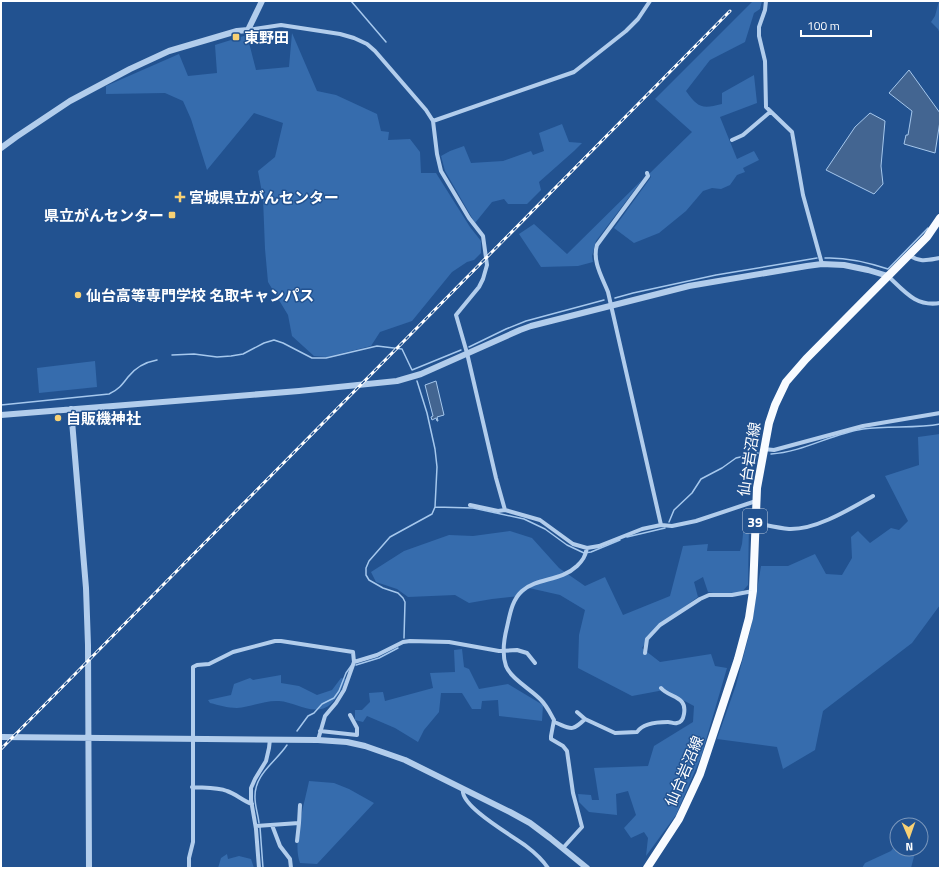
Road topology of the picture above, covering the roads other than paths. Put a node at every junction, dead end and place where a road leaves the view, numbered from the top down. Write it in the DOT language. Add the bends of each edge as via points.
graph roads {
  1 [pos="262,1"];
  2 [pos="650,1"];
  3 [pos="766,1"];
  4 [pos="248,30"];
  5 [pos="770,112"];
  6 [pos="433,121"];
  7 [pos="732,140"];
  8 [pos="1,148"];
  9 [pos="647,173"];
  10 [pos="940,218"];
  11 [pos="909,255"];
  12 [pos="940,258"];
  13 [pos="822,264"];
  14 [pos="888,276"];
  15 [pos="940,303"];
  16 [pos="611,305"];
  17 [pos="467,353"];
  18 [pos="71,409"];
  19 [pos="940,413"];
  20 [pos="1,415"];
  21 [pos="763,449"];
  22 [pos="873,496"];
  23 [pos="756,501"];
  24 [pos="470,505"];
  25 [pos="505,510"];
  26 [pos="755,523"];
  27 [pos="661,526"];
  28 [pos="586,552"];
  29 [pos="753,591"];
  30 [pos="504,651"];
  31 [pos="645,653"];
  32 [pos="354,662"];
  33 [pos="535,663"];
  34 [pos="661,688"];
  35 [pos="577,712"];
  36 [pos="350,715"];
  37 [pos="585,719"];
  38 [pos="554,722"];
  39 [pos="320,731"];
  40 [pos="357,735"];
  41 [pos="1,737"];
  42 [pos="89,737"];
  43 [pos="193,738"];
  44 [pos="270,740"];
  45 [pos="318,740"];
  46 [pos="356,744"];
  47 [pos="192,787"];
  48 [pos="463,789"];
  49 [pos="252,804"];
  50 [pos="300,805"];
  51 [pos="299,823"];
  52 [pos="272,825"];
  53 [pos="256,826"];
  54 [pos="297,841"];
  55 [pos="563,848"];
  56 [pos="89,868"];
  57 [pos="189,868"];
  58 [pos="259,868"];
  59 [pos="291,868"];
  60 [pos="548,868"];
  61 [pos="587,868"];
  62 [pos="647,868"];
  1 -- 4 [label="street"];
  2 -- 6 [label="street" via="626,31 574,72"];
  3 -- 5 [label="street" via="759,36 765,61 766,107"];
  4 -- 6 [label="street" via="281,25 340,34 367,44"];
  4 -- 8 [label="street" via="169,51 130,69 70,101"];
  5 -- 7 [label="street" via="743,135"];
  5 -- 13 [label="street" via="792,132 803,195"];
  6 -- 17 [label="street" via="441,171 483,236 487,266 483,279 479,288 456,315"];
  9 -- 16 [label="street" via="648,176 597,245 596,259"];
  10 -- 11 [label="main road, 仙台岩沼線 / 39"];
  11 -- 12 [label="street" via="925,261"];
  11 -- 14 [label="main road, 仙台岩沼線 / 39"];
  13 -- 14 [label="street" via="851,266"];
  13 -- 16 [label="street" via="708,282"];
  14 -- 15 [label="street" via="910,297 920,302"];
  14 -- 21 [label="main road, 仙台岩沼線 / 39" via="786,382 770,417"];
  16 -- 17 [label="street" via="520,330"];
  16 -- 27 [label="street"];
  17 -- 18 [label="street" via="421,374 397,381"];
  17 -- 25 [label="street"];
  18 -- 20 [label="street"];
  18 -- 42 [label="street" via="86,588"];
  19 -- 21 [label="street" via="875,424 774,450"];
  21 -- 23 [label="main road, 仙台岩沼線 / 39"];
  22 -- 26 [label="street" via="844,512 803,527 789,529"];
  23 -- 26 [label="main road, 仙台岩沼線 / 39"];
  23 -- 27 [label="street" via="696,520"];
  24 -- 25 [label="street"];
  25 -- 28 [label="street" via="540,520"];
  26 -- 29 [label="main road, 仙台岩沼線 / 39"];
  27 -- 28 [label="street" via="642,529"];
  28 -- 30 [label="street" via="583,560 564,576 539,582 521,592 511,610"];
  29 -- 31 [label="street" via="700,599 660,625 647,639"];
  29 -- 62 [label="main road, 仙台岩沼線 / 39" via="738,659 700,774 679,819"];
  30 -- 32 [label="street" via="449,642 410,641 377,656"];
  30 -- 33 [label="street" via="517,650 527,653"];
  30 -- 38 [label="street" via="506,667 542,700"];
  32 -- 39 [label="street" via="344,690 325,716"];
  32 -- 43 [label="street" via="353,652 281,640 233,652 209,664 195,665"];
  34 -- 37 [label="street" via="684,705 684,715 678,724 648,724 637,732 615,733"];
  35 -- 37 [label="street"];
  36 -- 40 [label="street" via="357,728"];
  37 -- 38 [label="street" via="571,729"];
  38 -- 55 [label="street" via="551,738 567,751 582,827"];
  39 -- 40 [label="street"];
  39 -- 45 [label="street"];
  40 -- 46 [label="street"];
  41 -- 42 [label="street"];
  42 -- 43 [label="street"];
  42 -- 56 [label="street"];
  43 -- 44 [label="street"];
  43 -- 47 [label="street"];
  44 -- 45 [label="street"];
  44 -- 49 [label="street" via="266,761 251,788"];
  45 -- 46 [label="street"];
  46 -- 48 [label="street" via="384,751"];
  47 -- 49 [label="street" via="228,791 244,802"];
  47 -- 57 [label="street" via="192,842"];
  48 -- 55 [label="street" via="510,812"];
  48 -- 60 [label="street" via="464,798 475,809 533,852"];
  49 -- 53 [label="street"];
  50 -- 51 [label="street"];
  51 -- 52 [label="street"];
  51 -- 54 [label="street"];
  52 -- 53 [label="street"];
  52 -- 59 [label="street" via="280,846 290,859"];
  53 -- 58 [label="street"];
  55 -- 61 [label="street"];
}
